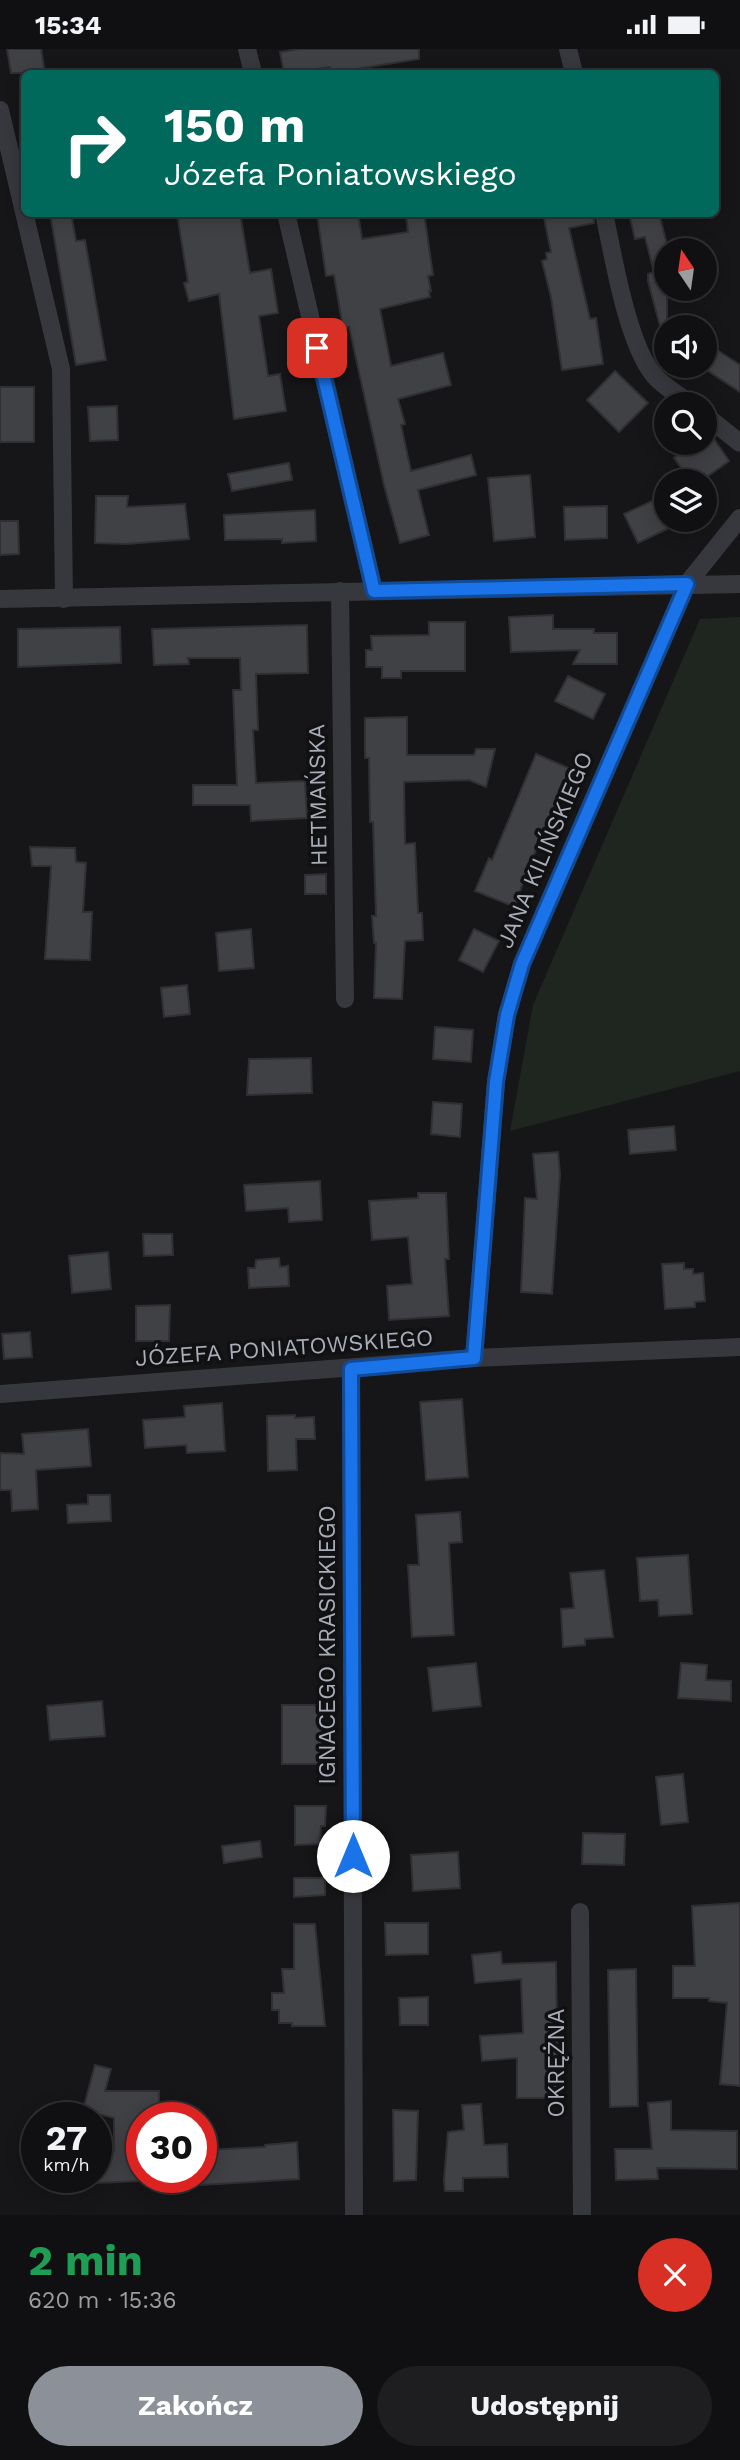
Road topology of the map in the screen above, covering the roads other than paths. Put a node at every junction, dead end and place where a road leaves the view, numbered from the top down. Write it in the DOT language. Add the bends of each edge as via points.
graph roads {
  1 [pos="247,49"];
  2 [pos="568,49"];
  3 [pos="252,70"];
  4 [pos="573,70"];
  5 [pos="0,110"];
  6 [pos="21,199"];
  7 [pos="25,217"];
  8 [pos="287,217"];
  9 [pos="605,217"];
  10 [pos="675,392"];
  11 [pos="717,425"];
  12 [pos="740,443"];
  13 [pos="740,518"];
  14 [pos="687,584"];
  15 [pos="740,585"];
  16 [pos="340,591"];
  17 [pos="374,591"];
  18 [pos="0,599"];
  19 [pos="64,599"];
  20 [pos="345,999"];
  21 [pos="740,1347"];
  22 [pos="474,1358"];
  23 [pos="351,1369"];
  24 [pos="0,1394"];
  25 [pos="580,1912"];
  26 [pos="354,2215"];
  27 [pos="582,2215"];
  1 -- 3 [label="street"];
  2 -- 4 [label="street"];
  5 -- 6 [label="street"];
  7 -- 19 [label="street" via="61,369"];
  8 -- 17 [label="street"];
  9 -- 10 [label="street" via="639,350 653,375"];
  11 -- 12 [label="street"];
  13 -- 14 [label="street, JANA KILIŃSKIEGO"];
  14 -- 15 [label="street"];
  14 -- 17 [label="street"];
  14 -- 22 [label="street, JANA KILIŃSKIEGO" via="522,964 507,1015 490,1141"];
  16 -- 17 [label="street"];
  16 -- 19 [label="street"];
  16 -- 20 [label="street, HETMAŃSKA"];
  18 -- 19 [label="street"];
  21 -- 22 [label="street, JÓZEFA PONIATOWSKIEGO"];
  22 -- 23 [label="street, JÓZEFA PONIATOWSKIEGO"];
  23 -- 24 [label="street, JÓZEFA PONIATOWSKIEGO"];
  23 -- 26 [label="street, IGNACEGO KRASICKIEGO"];
  25 -- 27 [label="street, OKRĘŻNA"];
}
